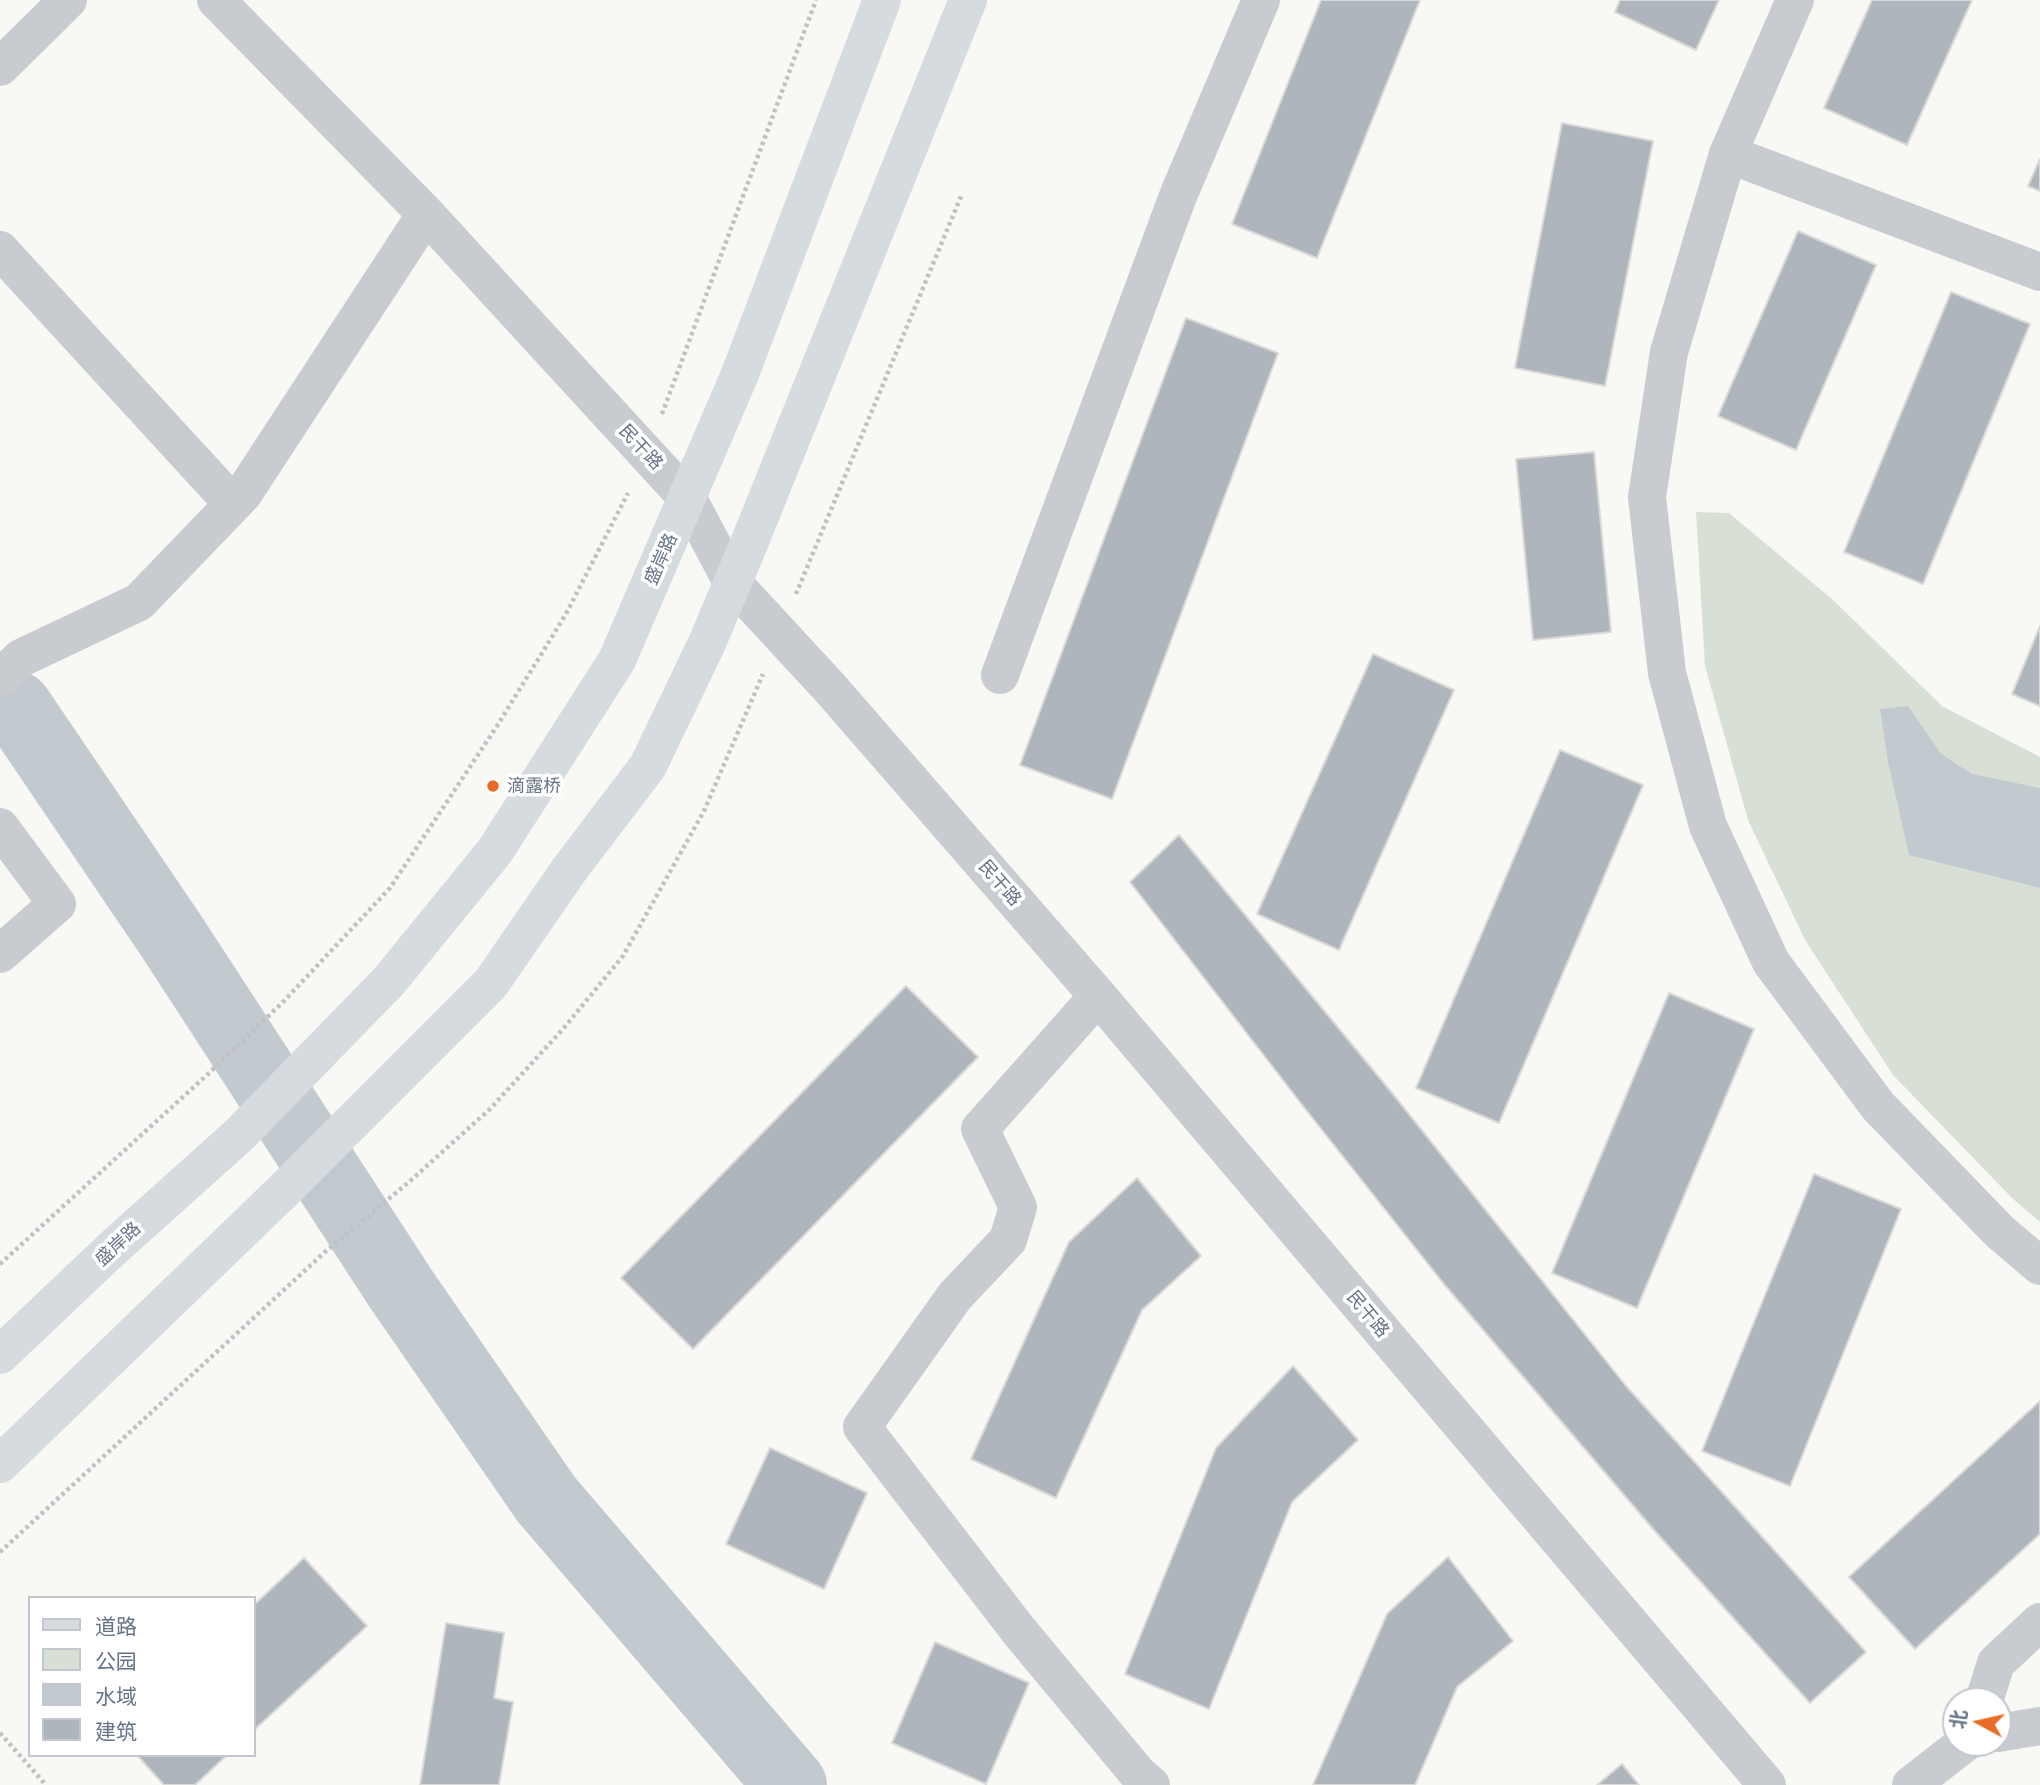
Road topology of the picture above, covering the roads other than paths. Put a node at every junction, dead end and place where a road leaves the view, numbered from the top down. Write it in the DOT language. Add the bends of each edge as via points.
graph roads {
  1 [pos="68,0"];
  2 [pos="216,0"];
  3 [pos="883,0"];
  4 [pos="968,0"];
  5 [pos="1261,0"];
  6 [pos="1795,0"];
  7 [pos="0,67"];
  8 [pos="1727,154"];
  9 [pos="426,214"];
  10 [pos="0,250"];
  11 [pos="2040,272"];
  12 [pos="688,499"];
  13 [pos="233,504"];
  14 [pos="732,582"];
  15 [pos="1000,675"];
  16 [pos="0,678"];
  17 [pos="0,827"];
  18 [pos="0,954"];
  19 [pos="1098,996"];
  20 [pos="2040,1266"];
  21 [pos="0,1355"];
  22 [pos="0,1464"];
  23 [pos="2040,1622"];
  24 [pos="1988,1687"];
  25 [pos="2040,1726"];
  26 [pos="2012,1730"];
  27 [pos="1947,1757"];
  28 [pos="1151,1785"];
  29 [pos="1767,1785"];
  30 [pos="1911,1785"];
  1 -- 7 [label="street"];
  2 -- 9 [label="street, 民干路"];
  3 -- 12 [label="main road, 盛岸路"];
  4 -- 14 [label="main road"];
  5 -- 15 [label="street" via="1178,197"];
  6 -- 8 [label="street"];
  8 -- 11 [label="street"];
  8 -- 20 [label="street" via="1669,352 1647,496 1667,673 1708,826 1770,962 1878,1106 2000,1232"];
  9 -- 12 [label="street, 民干路"];
  9 -- 13 [label="street"];
  10 -- 13 [label="street"];
  12 -- 14 [label="street, 民干路"];
  12 -- 21 [label="main road, 盛岸路" via="617,660 495,851 389,981 239,1135"];
  13 -- 16 [label="street" via="139,601 21,658"];
  14 -- 19 [label="street, 民干路" via="831,688"];
  14 -- 22 [label="main road" via="648,766 491,983"];
  17 -- 18 [label="street" via="57,904"];
  19 -- 28 [label="street" via="980,1129 1018,1207 1008,1240 955,1296 862,1427 1019,1631"];
  19 -- 29 [label="street, 民干路"];
  23 -- 24 [label="street" via="1996,1663"];
  25 -- 26 [label="street"];
  27 -- 30 [label="street"];
}
